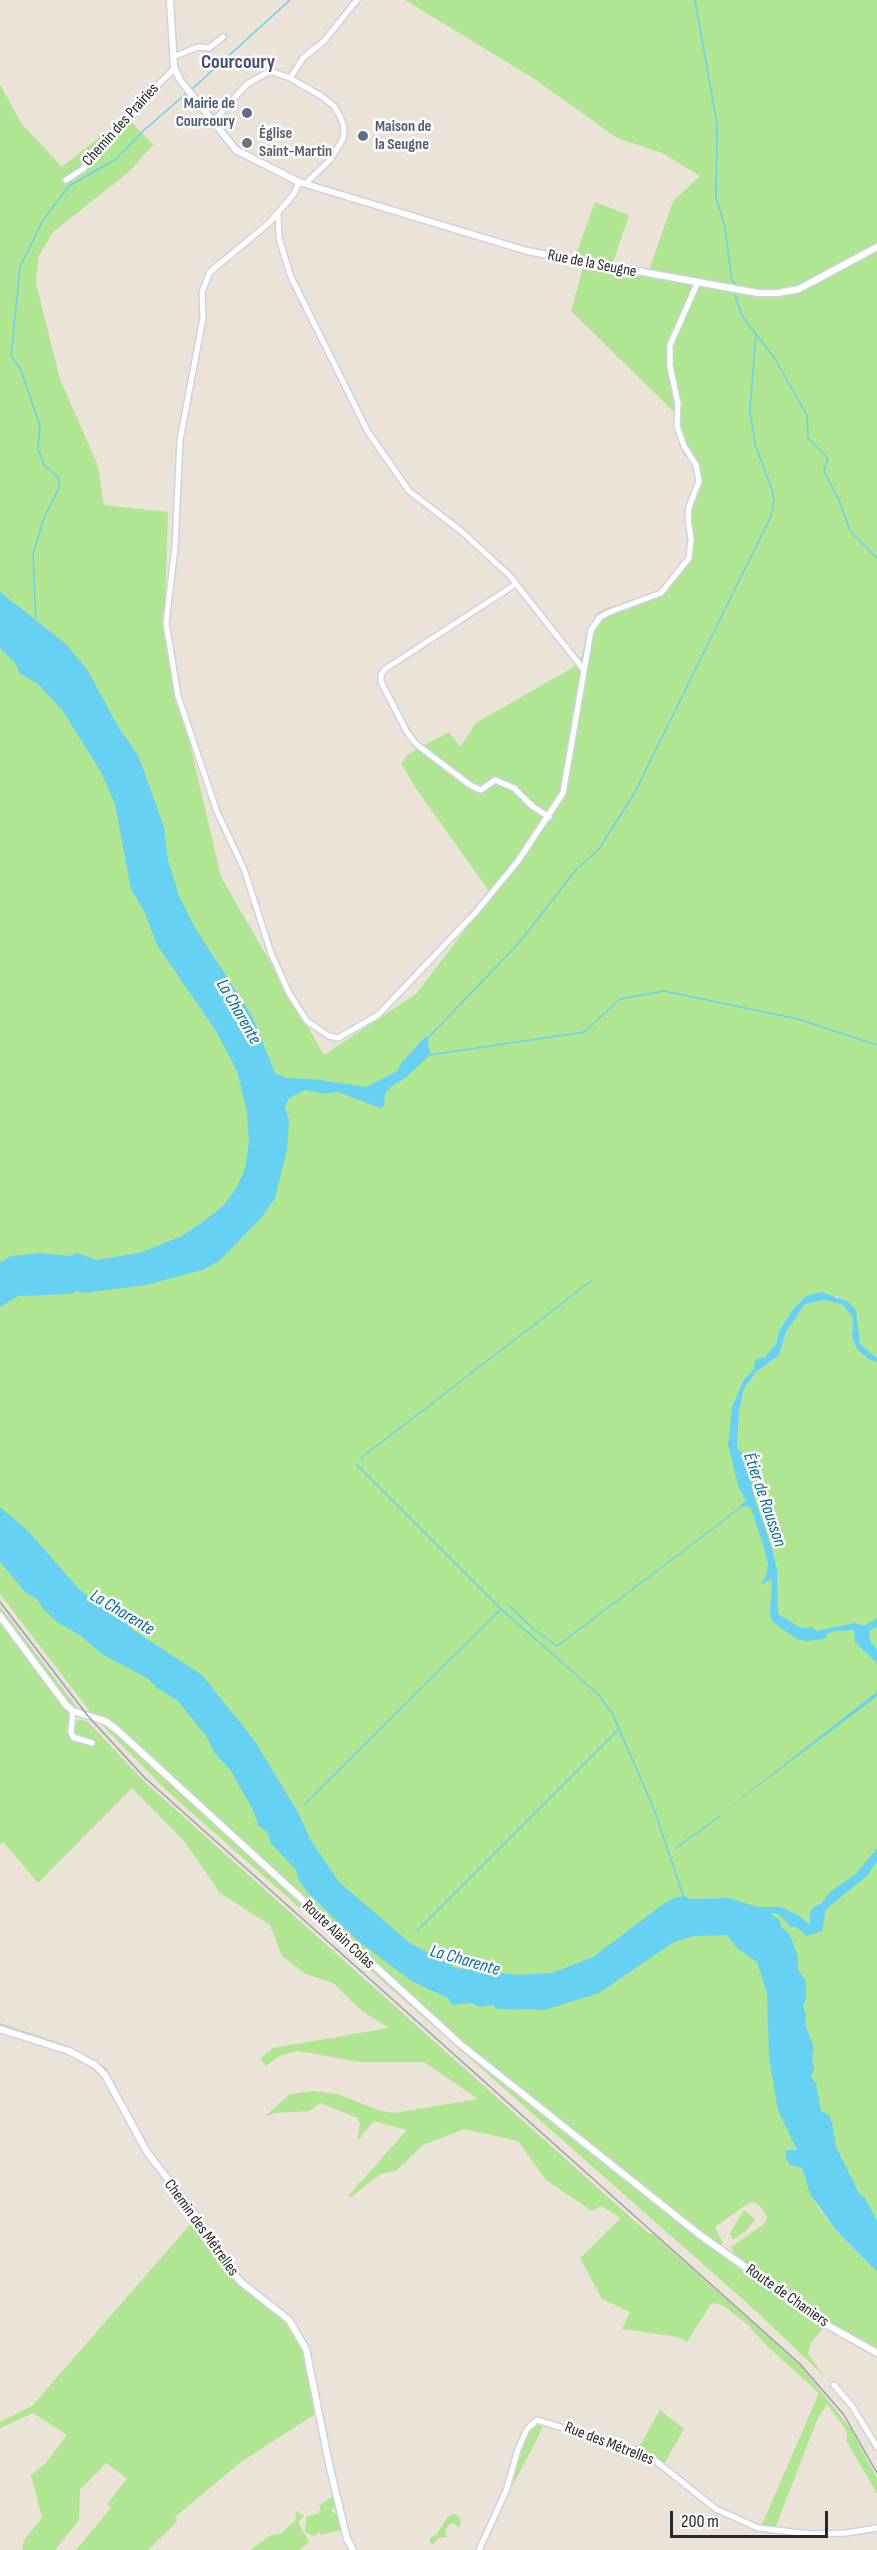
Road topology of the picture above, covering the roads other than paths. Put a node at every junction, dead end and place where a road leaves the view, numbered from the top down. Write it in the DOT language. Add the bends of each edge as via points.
graph roads {
  1 [pos="170,0"];
  2 [pos="357,0"];
  3 [pos="223,37"];
  4 [pos="173,57"];
  5 [pos="174,69"];
  6 [pos="290,78"];
  7 [pos="215,120"];
  8 [pos="66,180"];
  9 [pos="302,183"];
  10 [pos="278,213"];
  11 [pos="877,247"];
  12 [pos="697,284"];
  13 [pos="516,584"];
  14 [pos="584,670"];
  15 [pos="549,817"];
  16 [pos="0,1616"];
  17 [pos="73,1711"];
  18 [pos="92,1743"];
  19 [pos="0,2029"];
  20 [pos="700,2235"];
  21 [pos="877,2353"];
  22 [pos="834,2385"];
  23 [pos="877,2447"];
  24 [pos="877,2528"];
  25 [pos="353,2550"];
  26 [pos="479,2550"];
  1 -- 4 [label="street"];
  2 -- 6 [label="street" via="324,41 303,58"];
  3 -- 4 [label="street" via="209,48 198,47"];
  4 -- 5 [label="street"];
  5 -- 7 [label="street"];
  5 -- 8 [label="street, Chemin des Prairies" via="126,116 83,169"];
  6 -- 7 [label="street" via="270,71 256,77"];
  6 -- 9 [label="street" via="334,106 344,127 343,139 330,160"];
  7 -- 9 [label="street" via="236,150"];
  9 -- 10 [label="street"];
  9 -- 12 [label="street, Rue de la Seugne" via="527,251"];
  10 -- 13 [label="street" via="279,238 291,277 368,432 409,491 461,531"];
  10 -- 15 [label="street" via="210,272 202,292 203,318 180,440 175,547 166,623 178,696 217,812 244,869 271,953 307,1021 338,1038 378,1015 475,913"];
  11 -- 12 [label="street, Rue de la Seugne" via="812,283 778,293"];
  12 -- 14 [label="street" via="670,345 677,426 696,465 699,481 689,507 689,558 661,593 600,617 591,630"];
  13 -- 14 [label="street"];
  13 -- 15 [label="street" via="385,669 381,682 416,744 470,785 481,790 495,780"];
  14 -- 15 [label="street" via="563,793"];
  16 -- 17 [label="street, Route Alain Colas" via="56,1694"];
  17 -- 18 [label="street" via="70,1732 73,1737"];
  17 -- 20 [label="street, Route Alain Colas" via="105,1721 116,1729 418,2008"];
  19 -- 25 [label="street, Chemin des Métrelles" via="69,2051 105,2075 147,2152 194,2213 229,2269 289,2320 306,2349 329,2464"];
  20 -- 21 [label="street, Route de Chaniers" via="820,2320"];
  22 -- 23 [label="street"];
  24 -- 26 [label="street, Rue des Métrelles" via="810,2534 758,2528 716,2509 652,2458 537,2420 527,2428 518,2448 506,2491"];
}
